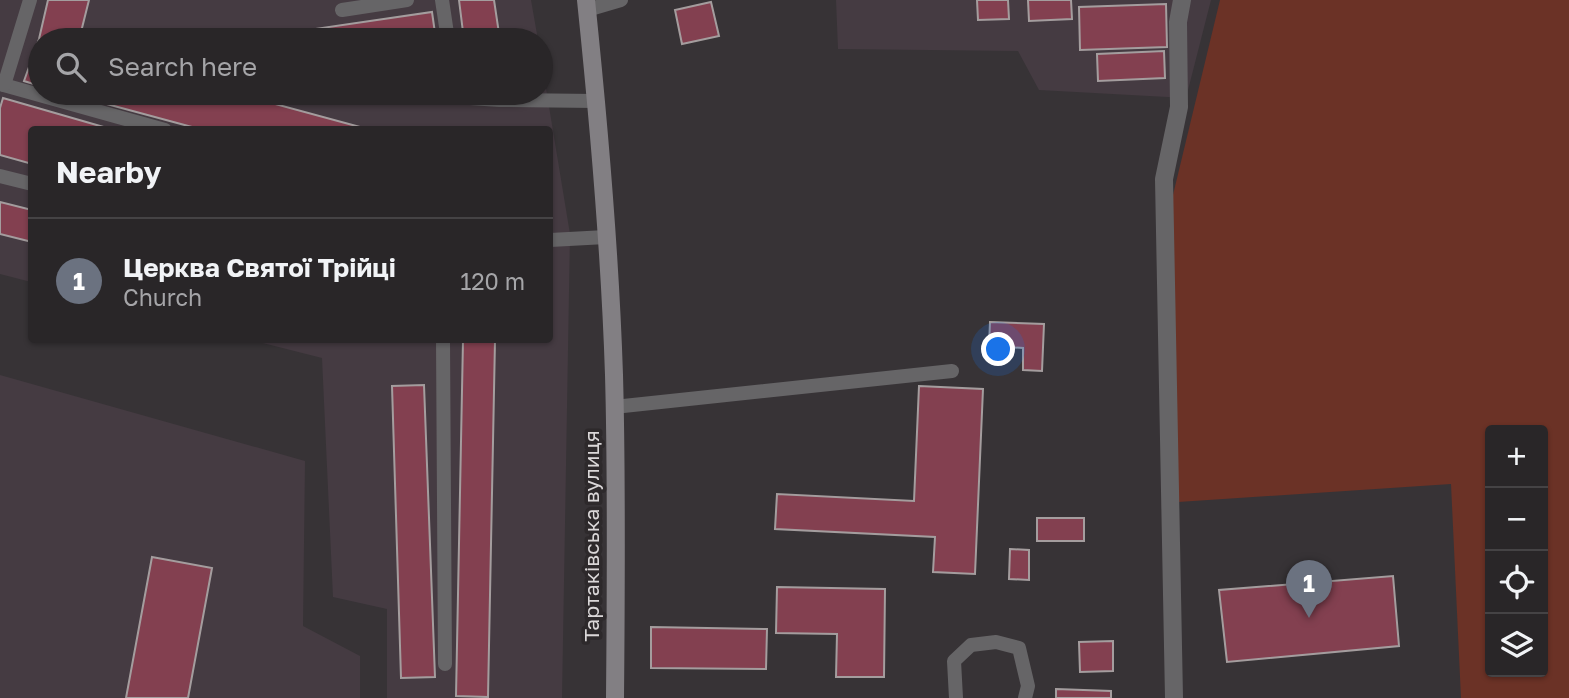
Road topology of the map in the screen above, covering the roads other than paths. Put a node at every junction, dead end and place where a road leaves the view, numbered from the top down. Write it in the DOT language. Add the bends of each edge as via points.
graph roads {
  1 [pos="28,0"];
  2 [pos="407,0"];
  3 [pos="442,0"];
  4 [pos="621,0"];
  5 [pos="1182,0"];
  6 [pos="587,5"];
  7 [pos="342,10"];
  8 [pos="446,28"];
  9 [pos="2,85"];
  10 [pos="28,92"];
  11 [pos="553,101"];
  12 [pos="596,101"];
  13 [pos="74,105"];
  14 [pos="150,126"];
  15 [pos="0,176"];
  16 [pos="28,183"];
  17 [pos="606,237"];
  18 [pos="553,240"];
  19 [pos="443,343"];
  20 [pos="952,372"];
  21 [pos="614,407"];
  22 [pos="445,664"];
  23 [pos="615,698"];
  24 [pos="956,698"];
  25 [pos="1025,698"];
  26 [pos="1174,698"];
  1 -- 9 [label="lane"];
  2 -- 7 [label="lane"];
  3 -- 8 [label="lane"];
  4 -- 6 [label="lane"];
  5 -- 26 [label="street" via="1179,107 1164,178"];
  6 -- 12 [label="street, Тартаківська вулиця"];
  9 -- 10 [label="lane"];
  11 -- 12 [label="lane"];
  12 -- 17 [label="street, Тартаківська вулиця"];
  13 -- 14 [label="lane"];
  15 -- 16 [label="lane"];
  17 -- 18 [label="lane"];
  17 -- 21 [label="street, Тартаківська вулиця"];
  19 -- 22 [label="lane"];
  20 -- 21 [label="lane"];
  21 -- 23 [label="street, Тартаківська вулиця"];
  24 -- 25 [label="lane" via="954,661 971,645 996,642 1019,648 1028,686"];
}
